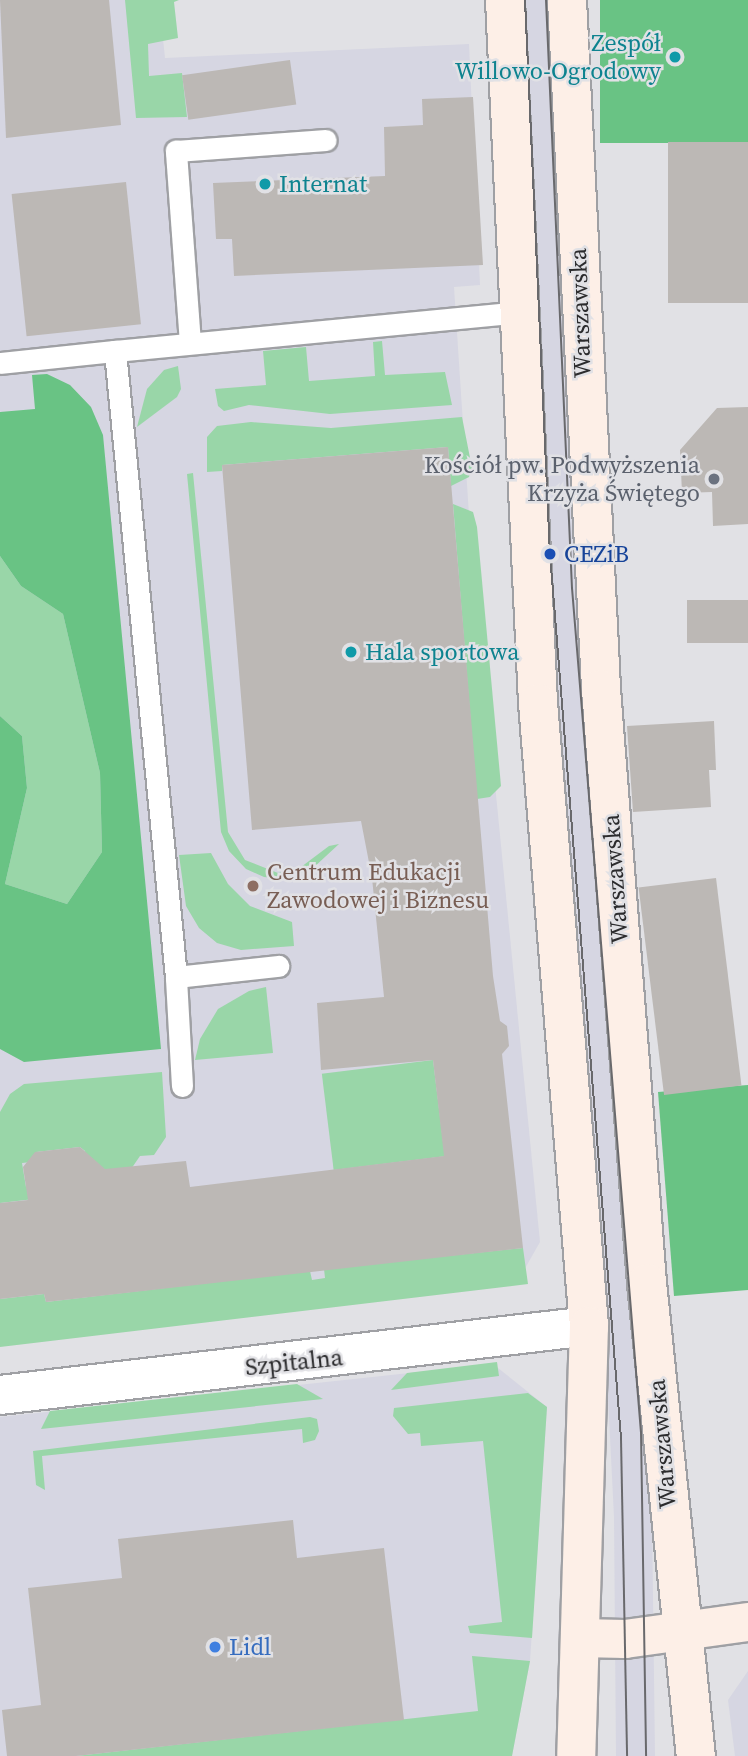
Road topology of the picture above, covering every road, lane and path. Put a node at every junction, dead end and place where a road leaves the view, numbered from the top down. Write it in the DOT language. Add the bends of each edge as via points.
graph roads {
  1 [pos="505,0"];
  2 [pos="567,0"];
  3 [pos="326,140"];
  4 [pos="518,312"];
  5 [pos="190,343"];
  6 [pos="115,351"];
  7 [pos="0,363"];
  8 [pos="278,966"];
  9 [pos="176,976"];
  10 [pos="182,1086"];
  11 [pos="589,1326"];
  12 [pos="0,1395"];
  13 [pos="748,1622"];
  14 [pos="680,1632"];
  15 [pos="580,1638"];
  16 [pos="576,1756"];
  17 [pos="696,1756"];
  1 -- 4 [label="main road"];
  2 -- 14 [label="main road, Warszawska" via="600,675"];
  3 -- 5 [label="lane" via="176,151"];
  4 -- 5 [label="lane"];
  4 -- 11 [label="main road" via="538,703"];
  5 -- 6 [label="lane"];
  6 -- 7 [label="lane"];
  6 -- 9 [label="lane"];
  8 -- 9 [label="lane"];
  9 -- 10 [label="lane"];
  11 -- 12 [label="street, Szpitalna"];
  11 -- 15 [label="main road"];
  13 -- 14 [label="main road"];
  14 -- 15 [label="main road" via="625,1639"];
  14 -- 17 [label="main road, Warszawska"];
  15 -- 16 [label="main road"];
}
